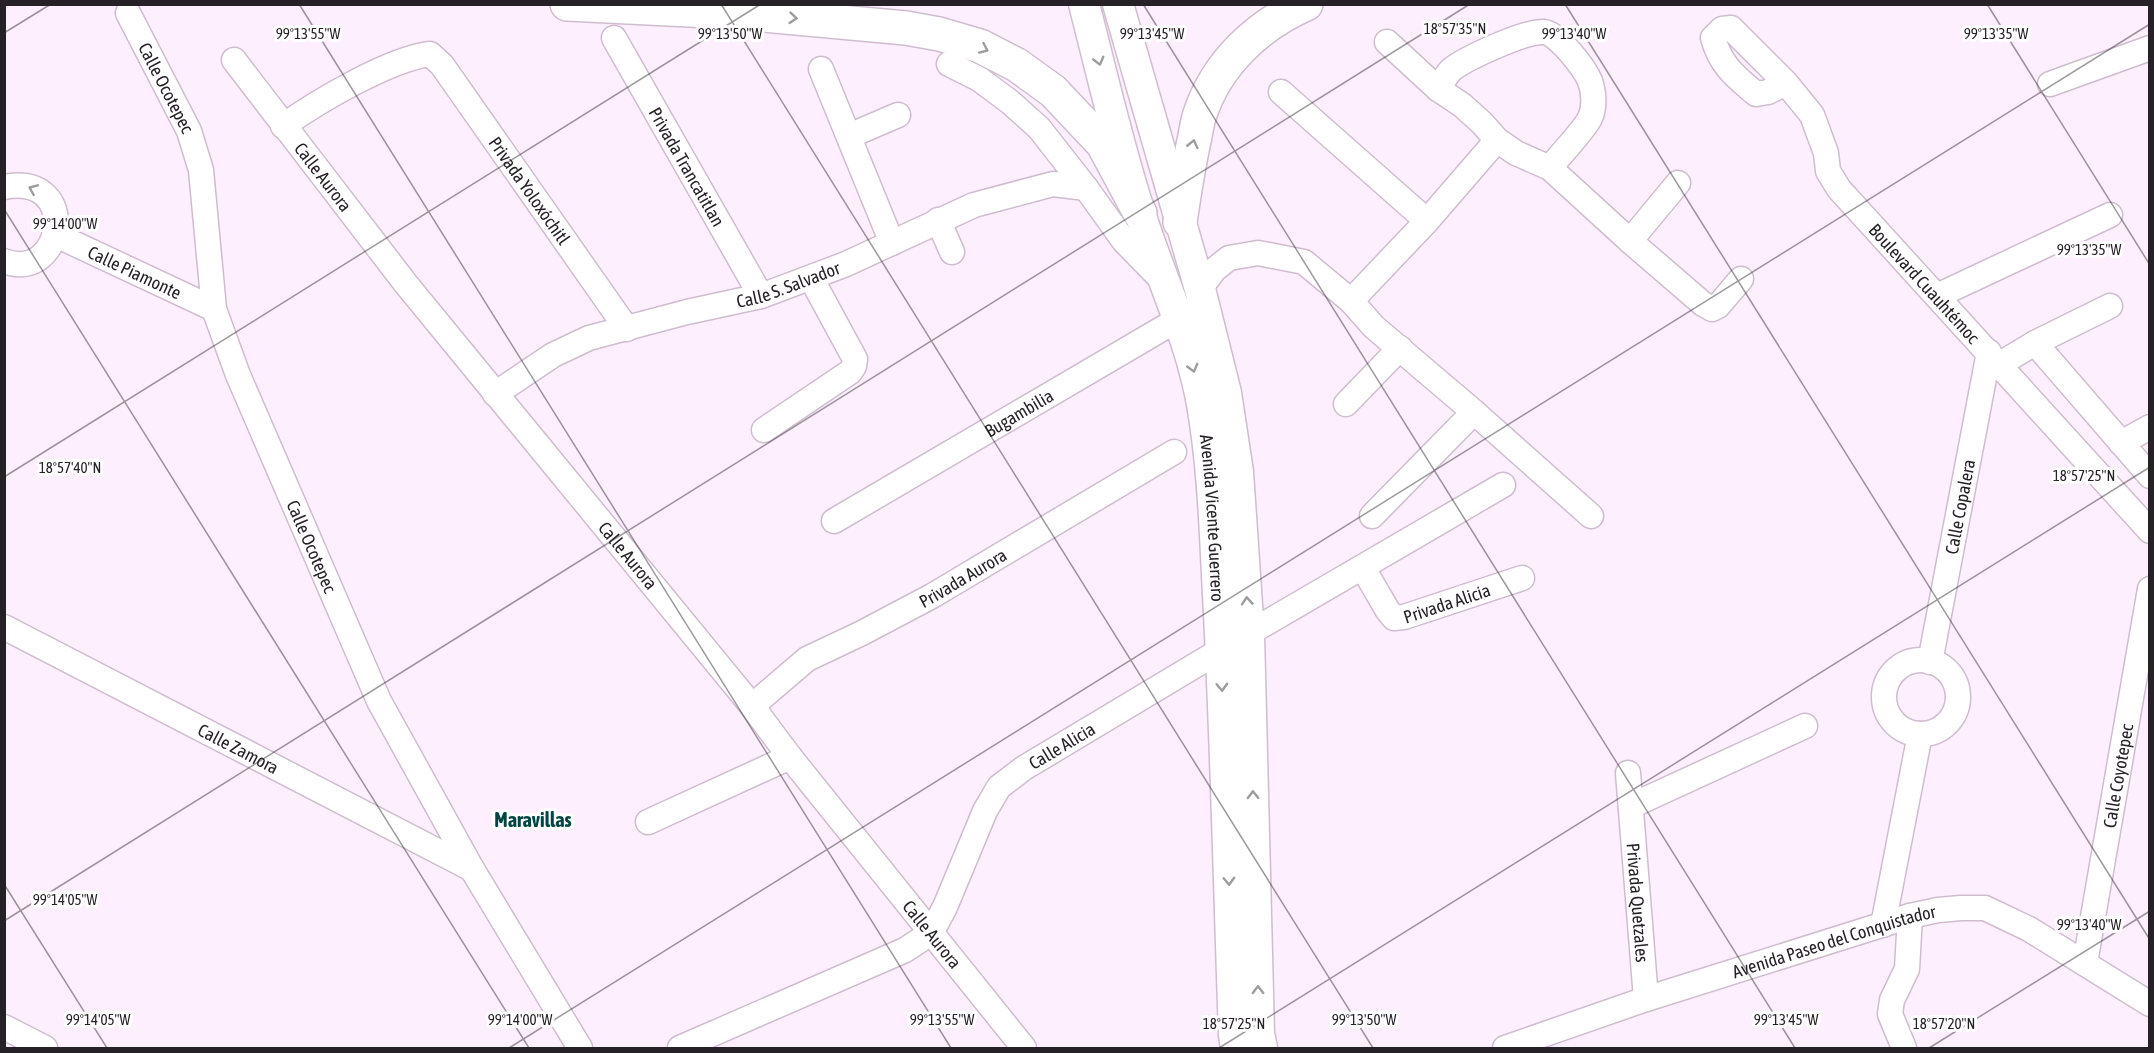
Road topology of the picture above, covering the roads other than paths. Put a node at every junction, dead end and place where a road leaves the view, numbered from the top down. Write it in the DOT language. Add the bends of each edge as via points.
graph roads {
  1 [pos="567,4"];
  2 [pos="1084,4"];
  3 [pos="1118,4"];
  4 [pos="1306,4"];
  5 [pos="128,13"];
  6 [pos="614,38"];
  7 [pos="1387,42"];
  8 [pos="2150,48"];
  9 [pos="234,60"];
  10 [pos="949,64"];
  11 [pos="821,69"];
  12 [pos="1786,83"];
  13 [pos="2050,84"];
  14 [pos="1438,89"];
  15 [pos="1281,92"];
  16 [pos="898,115"];
  17 [pos="283,126"];
  18 [pos="849,136"];
  19 [pos="1497,140"];
  20 [pos="1159,152"];
  21 [pos="1125,161"];
  22 [pos="1550,168"];
  23 [pos="1678,183"];
  24 [pos="4,187"];
  25 [pos="1086,188"];
  26 [pos="1140,213"];
  27 [pos="2110,215"];
  28 [pos="938,220"];
  29 [pos="1427,221"];
  30 [pos="1180,222"];
  31 [pos="56,235"];
  32 [pos="1630,241"];
  33 [pos="892,243"];
  34 [pos="952,252"];
  35 [pos="4,261"];
  36 [pos="811,278"];
  37 [pos="1741,279"];
  38 [pos="1164,283"];
  39 [pos="761,296"];
  40 [pos="1937,296"];
  41 [pos="1351,301"];
  42 [pos="1195,304"];
  43 [pos="2110,306"];
  44 [pos="213,309"];
  45 [pos="627,329"];
  46 [pos="2035,343"];
  47 [pos="1400,348"];
  48 [pos="1994,358"];
  49 [pos="495,394"];
  50 [pos="1346,404"];
  51 [pos="1474,412"];
  52 [pos="2150,427"];
  53 [pos="764,430"];
  54 [pos="2121,443"];
  55 [pos="1174,452"];
  56 [pos="2150,476"];
  57 [pos="1503,485"];
  58 [pos="1372,516"];
  59 [pos="1591,516"];
  60 [pos="834,521"];
  61 [pos="2150,531"];
  62 [pos="1363,568"];
  63 [pos="1522,578"];
  64 [pos="2150,589"];
  65 [pos="4,627"];
  66 [pos="1249,634"];
  67 [pos="1221,651"];
  68 [pos="1930,662"];
  69 [pos="752,706"];
  70 [pos="1805,726"];
  71 [pos="1920,734"];
  72 [pos="790,757"];
  73 [pos="1628,773"];
  74 [pos="1631,806"];
  75 [pos="648,822"];
  76 [pos="472,869"];
  77 [pos="1910,916"];
  78 [pos="1883,925"];
  79 [pos="931,933"];
  80 [pos="2085,963"];
  81 [pos="1646,999"];
  82 [pos="2150,1004"];
  83 [pos="4,1027"];
  84 [pos="45,1048"];
  85 [pos="580,1048"];
  86 [pos="680,1048"];
  87 [pos="1024,1048"];
  88 [pos="1236,1048"];
  89 [pos="1262,1048"];
  90 [pos="1504,1048"];
  91 [pos="1904,1048"];
  1 -- 26 [label="highway, one-way" via="730,12 906,28 980,46 1017,65 1053,91 1103,144"];
  2 -- 21 [label="main road, Avenida Vicente Guerrero, one-way"];
  3 -- 20 [label="main road, Avenida Vicente Guerrero"];
  30 -- 4 [label="highway, one-way" via="1199,114 1213,86 1244,44 1286,13"];
  5 -- 44 [label="street, Calle Ocotepec" via="189,131 201,170"];
  6 -- 39 [label="street, Privada Trancatitlan"];
  7 -- 14 [label="street"];
  8 -- 13 [label="street"];
  9 -- 17 [label="street, Calle Aurora"];
  10 -- 25 [label="street" via="980,79 1017,108 1039,128"];
  11 -- 18 [label="street"];
  12 -- 12 [label="street, Boulevard Cuauhtémoc" via="1756,94 1728,70 1713,38 1722,28 1731,28"];
  12 -- 40 [label="street, Boulevard Cuauhtémoc" via="1812,116 1826,153 1828,171 1839,189"];
  14 -- 19 [label="street" via="1469,111"];
  14 -- 22 [label="street" via="1449,72 1466,60 1515,39 1543,32 1552,34 1590,80 1594,100 1590,118"];
  15 -- 29 [label="street"];
  16 -- 18 [label="street"];
  17 -- 45 [label="street, Privada Yoloxóchitl" via="308,108 367,78 415,56 430,54 442,65"];
  17 -- 49 [label="street, Calle Aurora"];
  18 -- 33 [label="street"];
  19 -- 22 [label="street"];
  19 -- 29 [label="street"];
  20 -- 21 [label="main road"];
  20 -- 30 [label="main road, Avenida Vicente Guerrero"];
  21 -- 26 [label="main road, Avenida Vicente Guerrero"];
  22 -- 32 [label="street"];
  23 -- 32 [label="street"];
  31 -- 24 [label="street, one-way" via="58,221 45,195 18,184"];
  25 -- 28 [label="street, Calle S. Salvador" via="1053,184 974,205"];
  25 -- 38 [label="street" via="1124,241"];
  26 -- 38 [label="main road, Avenida Vicente Guerrero"];
  27 -- 40 [label="street"];
  28 -- 33 [label="street, Calle S. Salvador"];
  28 -- 34 [label="street"];
  29 -- 41 [label="street"];
  30 -- 42 [label="main road, Avenida Vicente Guerrero"];
  31 -- 35 [label="street" via="38,258 24,264"];
  31 -- 44 [label="street, Calle Piamonte"];
  32 -- 37 [label="street" via="1712,309"];
  33 -- 36 [label="street, Calle S. Salvador"];
  36 -- 39 [label="street, Calle S. Salvador"];
  36 -- 53 [label="street" via="855,359 854,366"];
  38 -- 42 [label="main road, Avenida Vicente Guerrero"];
  39 -- 45 [label="street, Calle S. Salvador"];
  40 -- 48 [label="street, Boulevard Cuauhtémoc"];
  41 -- 42 [label="street" via="1304,262 1258,253 1229,258 1214,270"];
  41 -- 47 [label="street"];
  42 -- 60 [label="street, Bugambilia"];
  66 -- 42 [label="main road, Avenida Vicente Guerrero, one-way" via="1238,472 1226,393"];
  42 -- 67 [label="main road, Avenida Vicente Guerrero, one-way" via="1201,401 1211,476"];
  43 -- 46 [label="street"];
  44 -- 76 [label="street, Calle Ocotepec" via="379,700"];
  45 -- 49 [label="street, Calle S. Salvador" via="589,338 553,355"];
  46 -- 48 [label="street"];
  46 -- 54 [label="street"];
  47 -- 50 [label="street"];
  47 -- 51 [label="street"];
  48 -- 61 [label="street, Boulevard Cuauhtémoc"];
  48 -- 68 [label="street, Calle Copalera"];
  49 -- 69 [label="street, Calle Aurora"];
  51 -- 58 [label="street"];
  51 -- 59 [label="street"];
  52 -- 54 [label="street"];
  54 -- 56 [label="street"];
  55 -- 69 [label="street, Privada Aurora" via="932,596 807,659"];
  57 -- 62 [label="street, Calle Alicia"];
  62 -- 63 [label="street, Privada Alicia" via="1394,618"];
  62 -- 66 [label="street, Calle Alicia"];
  64 -- 80 [label="street, Calle Coyotepec"];
  65 -- 76 [label="street, Calle Zamora"];
  66 -- 67 [label="street, Calle Alicia"];
  89 -- 66 [label="main road, Avenida Vicente Guerrero, one-way" via="1258,1034"];
  67 -- 79 [label="street, Calle Alicia" via="1024,768 999,787"];
  67 -- 88 [label="main road, Avenida Vicente Guerrero, one-way"];
  68 -- 71 [label="street" via="1950,675 1958,697 1951,719 1942,728"];
  68 -- 71 [label="street" via="1915,661 1900,667 1884,692 1885,708 1893,721 1905,731"];
  69 -- 72 [label="street, Calle Aurora"];
  70 -- 74 [label="street"];
  71 -- 78 [label="street"];
  72 -- 75 [label="street"];
  72 -- 79 [label="street, Calle Aurora"];
  73 -- 74 [label="street, Privada Quetzales"];
  74 -- 81 [label="street, Privada Quetzales"];
  76 -- 85 [label="street, Calle Ocotepec"];
  77 -- 78 [label="street, Avenida Paseo del Conquistador"];
  77 -- 80 [label="street, Avenida Paseo del Conquistador" via="1985,908"];
  77 -- 91 [label="street" via="1907,969 1892,999 1890,1014"];
  78 -- 81 [label="street, Avenida Paseo del Conquistador"];
  79 -- 86 [label="street, Calle Alicia" via="905,950"];
  79 -- 87 [label="street, Calle Aurora"];
  80 -- 82 [label="street, Avenida Paseo del Conquistador"];
  81 -- 90 [label="street, Avenida Paseo del Conquistador"];
  83 -- 84 [label="street"];
}
